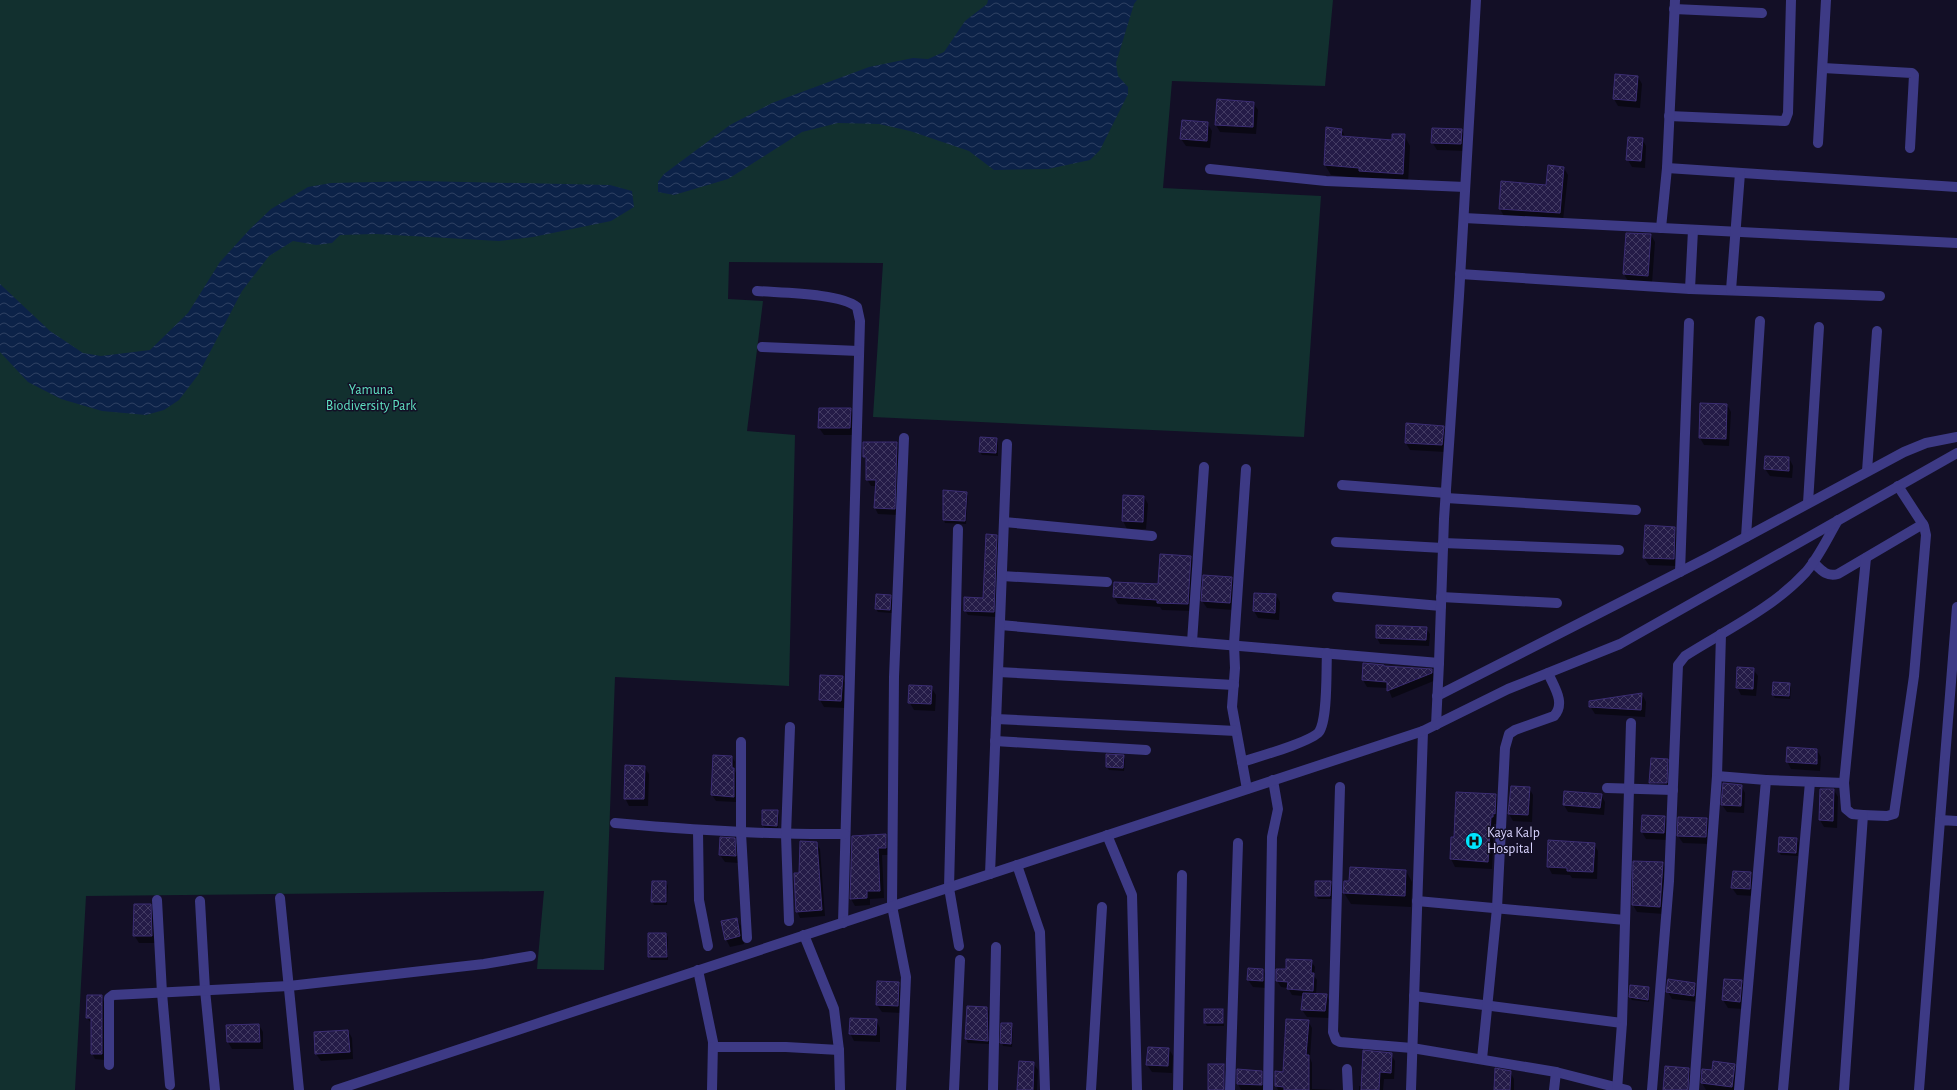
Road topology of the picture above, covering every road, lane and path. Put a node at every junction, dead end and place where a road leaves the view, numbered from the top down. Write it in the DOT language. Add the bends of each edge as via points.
graph roads {
  1 [pos="1476,0"];
  2 [pos="1791,0"];
  3 [pos="1826,0"];
  4 [pos="1674,5"];
  5 [pos="1762,13"];
  6 [pos="1823,68"];
  7 [pos="1669,116"];
  8 [pos="1818,144"];
  9 [pos="1910,148"];
  10 [pos="1667,168"];
  11 [pos="1210,169"];
  12 [pos="1740,173"];
  13 [pos="1465,187"];
  14 [pos="1957,187"];
  15 [pos="1464,218"];
  16 [pos="1661,228"];
  17 [pos="1693,230"];
  18 [pos="1736,232"];
  19 [pos="1957,243"];
  20 [pos="1460,274"];
  21 [pos="1690,289"];
  22 [pos="757,290"];
  23 [pos="1732,290"];
  24 [pos="1880,296"];
  25 [pos="1760,321"];
  26 [pos="1689,323"];
  27 [pos="1819,327"];
  28 [pos="1877,331"];
  29 [pos="762,347"];
  30 [pos="859,351"];
  31 [pos="1957,437"];
  32 [pos="904,438"];
  33 [pos="1007,444"];
  34 [pos="1957,453"];
  35 [pos="1204,467"];
  36 [pos="1246,469"];
  37 [pos="1867,471"];
  38 [pos="1342,486"];
  39 [pos="1898,486"];
  40 [pos="1446,496"];
  41 [pos="1808,503"];
  42 [pos="1636,510"];
  43 [pos="1838,520"];
  44 [pos="1004,522"];
  45 [pos="1924,526"];
  46 [pos="958,529"];
  47 [pos="1152,536"];
  48 [pos="1746,537"];
  49 [pos="1336,542"];
  50 [pos="1443,545"];
  51 [pos="1619,550"];
  52 [pos="1866,558"];
  53 [pos="1813,562"];
  54 [pos="1680,572"];
  55 [pos="1002,576"];
  56 [pos="1107,582"];
  57 [pos="1337,597"];
  58 [pos="1441,602"];
  59 [pos="1557,603"];
  60 [pos="1957,607"];
  61 [pos="1000,625"];
  62 [pos="1721,634"];
  63 [pos="1192,642"];
  64 [pos="1234,644"];
  65 [pos="1327,653"];
  66 [pos="1440,663"];
  67 [pos="998,672"];
  68 [pos="1548,673"];
  69 [pos="1234,685"];
  70 [pos="1438,696"];
  71 [pos="996,719"];
  72 [pos="1631,723"];
  73 [pos="1436,724"];
  74 [pos="790,727"];
  75 [pos="1236,731"];
  76 [pos="1423,731"];
  77 [pos="742,742"];
  78 [pos="995,742"];
  79 [pos="1146,750"];
  80 [pos="1242,762"];
  81 [pos="1717,776"];
  82 [pos="1273,780"];
  83 [pos="1766,780"];
  84 [pos="1810,782"];
  85 [pos="1844,783"];
  86 [pos="1340,787"];
  87 [pos="1607,788"];
  88 [pos="1247,789"];
  89 [pos="1629,789"];
  90 [pos="1673,790"];
  91 [pos="1863,815"];
  92 [pos="1940,820"];
  93 [pos="1957,821"];
  94 [pos="615,823"];
  95 [pos="698,831"];
  96 [pos="741,833"];
  97 [pos="845,834"];
  98 [pos="786,835"];
  99 [pos="1107,835"];
  100 [pos="1238,843"];
  101 [pos="1017,865"];
  102 [pos="990,874"];
  103 [pos="1182,875"];
  104 [pos="949,888"];
  105 [pos="280,898"];
  106 [pos="157,900"];
  107 [pos="200,901"];
  108 [pos="1417,901"];
  109 [pos="892,906"];
  110 [pos="1102,907"];
  111 [pos="1497,908"];
  112 [pos="1625,920"];
  113 [pos="789,921"];
  114 [pos="842,923"];
  115 [pos="804,935"];
  116 [pos="747,938"];
  117 [pos="708,946"];
  118 [pos="959,946"];
  119 [pos="996,947"];
  120 [pos="531,956"];
  121 [pos="960,960"];
  122 [pos="698,970"];
  123 [pos="289,986"];
  124 [pos="205,990"];
  125 [pos="162,993"];
  126 [pos="1414,996"];
  127 [pos="1488,1005"];
  128 [pos="1622,1023"];
  129 [pos="713,1040"];
  130 [pos="1412,1048"];
  131 [pos="839,1050"];
  132 [pos="1482,1059"];
  133 [pos="110,1065"];
  134 [pos="1348,1069"];
  135 [pos="1556,1072"];
  136 [pos="170,1085"];
  137 [pos="1620,1089"];
  138 [pos="215,1090"];
  139 [pos="300,1090"];
  140 [pos="336,1090"];
  141 [pos="712,1090"];
  142 [pos="840,1090"];
  143 [pos="901,1090"];
  144 [pos="954,1090"];
  145 [pos="993,1090"];
  146 [pos="1045,1090"];
  147 [pos="1091,1090"];
  148 [pos="1138,1090"];
  149 [pos="1178,1090"];
  150 [pos="1230,1090"];
  151 [pos="1268,1090"];
  152 [pos="1348,1090"];
  153 [pos="1411,1090"];
  154 [pos="1554,1090"];
  155 [pos="1652,1090"];
  156 [pos="1694,1090"];
  157 [pos="1739,1090"];
  158 [pos="1783,1090"];
  159 [pos="1844,1090"];
  160 [pos="1919,1090"];
  1 -- 13 [label="street"];
  2 -- 7 [label="street" via="1788,114 1785,121"];
  3 -- 6 [label="street"];
  4 -- 5 [label="street"];
  4 -- 7 [label="street"];
  6 -- 8 [label="street"];
  6 -- 9 [label="street" via="1912,73 1914,75"];
  7 -- 10 [label="street"];
  10 -- 12 [label="street"];
  10 -- 16 [label="street"];
  11 -- 13 [label="street" via="1326,181"];
  12 -- 14 [label="street"];
  12 -- 18 [label="street"];
  13 -- 15 [label="street"];
  15 -- 16 [label="street"];
  15 -- 20 [label="street"];
  16 -- 17 [label="street"];
  17 -- 18 [label="street"];
  17 -- 21 [label="street"];
  18 -- 19 [label="street"];
  18 -- 23 [label="street"];
  20 -- 21 [label="street"];
  20 -- 40 [label="street"];
  21 -- 23 [label="street"];
  22 -- 30 [label="street" via="838,298 851,302 857,307 860,321"];
  23 -- 24 [label="street"];
  25 -- 48 [label="street"];
  26 -- 54 [label="street"];
  27 -- 41 [label="street"];
  28 -- 37 [label="street"];
  29 -- 30 [label="street"];
  30 -- 97 [label="street"];
  31 -- 37 [label="street" via="1926,443"];
  32 -- 109 [label="street" via="894,677"];
  33 -- 44 [label="street"];
  34 -- 39 [label="street"];
  35 -- 63 [label="street"];
  36 -- 64 [label="street"];
  37 -- 41 [label="street"];
  38 -- 40 [label="street"];
  39 -- 43 [label="street"];
  39 -- 45 [label="street"];
  40 -- 42 [label="street"];
  40 -- 50 [label="street"];
  41 -- 48 [label="street"];
  43 -- 53 [label="street"];
  43 -- 68 [label="street" via="1620,644"];
  44 -- 47 [label="street"];
  44 -- 55 [label="street"];
  45 -- 52 [label="street"];
  45 -- 91 [label="street" via="1914,676 1895,811 1894,814 1887,816"];
  46 -- 104 [label="street"];
  48 -- 54 [label="street"];
  49 -- 50 [label="street"];
  50 -- 51 [label="street"];
  50 -- 58 [label="street"];
  52 -- 53 [label="street" via="1832,575 1826,574"];
  52 -- 85 [label="street"];
  53 -- 62 [label="street" via="1775,600"];
  54 -- 70 [label="street"];
  55 -- 56 [label="street"];
  55 -- 61 [label="street"];
  57 -- 58 [label="street"];
  58 -- 59 [label="street"];
  58 -- 66 [label="street"];
  60 -- 92 [label="street"];
  61 -- 63 [label="street"];
  61 -- 67 [label="street"];
  62 -- 81 [label="street"];
  62 -- 90 [label="street" via="1680,660"];
  63 -- 64 [label="street"];
  64 -- 65 [label="street"];
  64 -- 69 [label="street"];
  65 -- 66 [label="street"];
  65 -- 80 [label="street" via="1325,710 1318,734"];
  66 -- 70 [label="street"];
  67 -- 69 [label="street"];
  67 -- 71 [label="street"];
  68 -- 73 [label="street" via="1508,689"];
  68 -- 111 [label="street" via="1560,702 1559,711 1554,716 1515,730 1509,734 1506,744"];
  69 -- 75 [label="street" via="1232,707"];
  70 -- 73 [label="street"];
  71 -- 75 [label="street"];
  71 -- 78 [label="street"];
  72 -- 89 [label="street"];
  73 -- 76 [label="street"];
  74 -- 98 [label="street"];
  75 -- 80 [label="street"];
  76 -- 82 [label="street"];
  76 -- 108 [label="street"];
  77 -- 96 [label="street"];
  78 -- 79 [label="street"];
  78 -- 102 [label="street"];
  80 -- 88 [label="street"];
  81 -- 83 [label="street"];
  81 -- 156 [label="street"];
  82 -- 88 [label="street"];
  82 -- 151 [label="street" via="1278,809 1272,837"];
  83 -- 84 [label="street"];
  83 -- 157 [label="street"];
  84 -- 85 [label="street"];
  84 -- 158 [label="street"];
  85 -- 91 [label="street" via="1846,809 1852,814"];
  86 -- 130 [label="street" via="1333,1036 1340,1042"];
  87 -- 89 [label="street"];
  88 -- 99 [label="street"];
  89 -- 90 [label="street"];
  89 -- 112 [label="street"];
  90 -- 155 [label="street" via="1669,881"];
  91 -- 159 [label="street"];
  92 -- 93 [label="street"];
  92 -- 160 [label="street"];
  94 -- 95 [label="street"];
  95 -- 96 [label="street"];
  95 -- 117 [label="street" via="699,900"];
  96 -- 98 [label="street"];
  96 -- 116 [label="street"];
  97 -- 98 [label="street"];
  97 -- 114 [label="street"];
  98 -- 113 [label="street"];
  99 -- 101 [label="street"];
  99 -- 148 [label="street" via="1132,892"];
  100 -- 150 [label="street"];
  101 -- 102 [label="street"];
  101 -- 146 [label="street" via="1039,928"];
  102 -- 104 [label="street"];
  103 -- 149 [label="street"];
  104 -- 109 [label="street"];
  104 -- 118 [label="street"];
  105 -- 123 [label="street"];
  106 -- 125 [label="street"];
  107 -- 124 [label="street"];
  108 -- 111 [label="street"];
  108 -- 126 [label="street"];
  109 -- 114 [label="street"];
  109 -- 143 [label="street" via="906,975"];
  110 -- 147 [label="street"];
  111 -- 112 [label="street"];
  111 -- 127 [label="street"];
  112 -- 128 [label="street"];
  114 -- 115 [label="street"];
  115 -- 122 [label="street"];
  115 -- 131 [label="street" via="834,1009"];
  119 -- 145 [label="street"];
  120 -- 123 [label="street" via="484,964"];
  121 -- 144 [label="street"];
  122 -- 129 [label="street"];
  122 -- 140 [label="street"];
  123 -- 124 [label="street"];
  123 -- 139 [label="street"];
  124 -- 125 [label="street"];
  124 -- 138 [label="street"];
  125 -- 133 [label="street" via="110,996"];
  125 -- 136 [label="street"];
  126 -- 127 [label="street"];
  126 -- 130 [label="street"];
  127 -- 128 [label="street"];
  127 -- 132 [label="street"];
  128 -- 137 [label="street"];
  129 -- 131 [label="street"];
  129 -- 141 [label="street"];
  130 -- 132 [label="street"];
  130 -- 153 [label="street"];
  131 -- 142 [label="street"];
  132 -- 135 [label="street"];
  134 -- 152 [label="street"];
  135 -- 137 [label="street"];
  135 -- 154 [label="street"];
}
